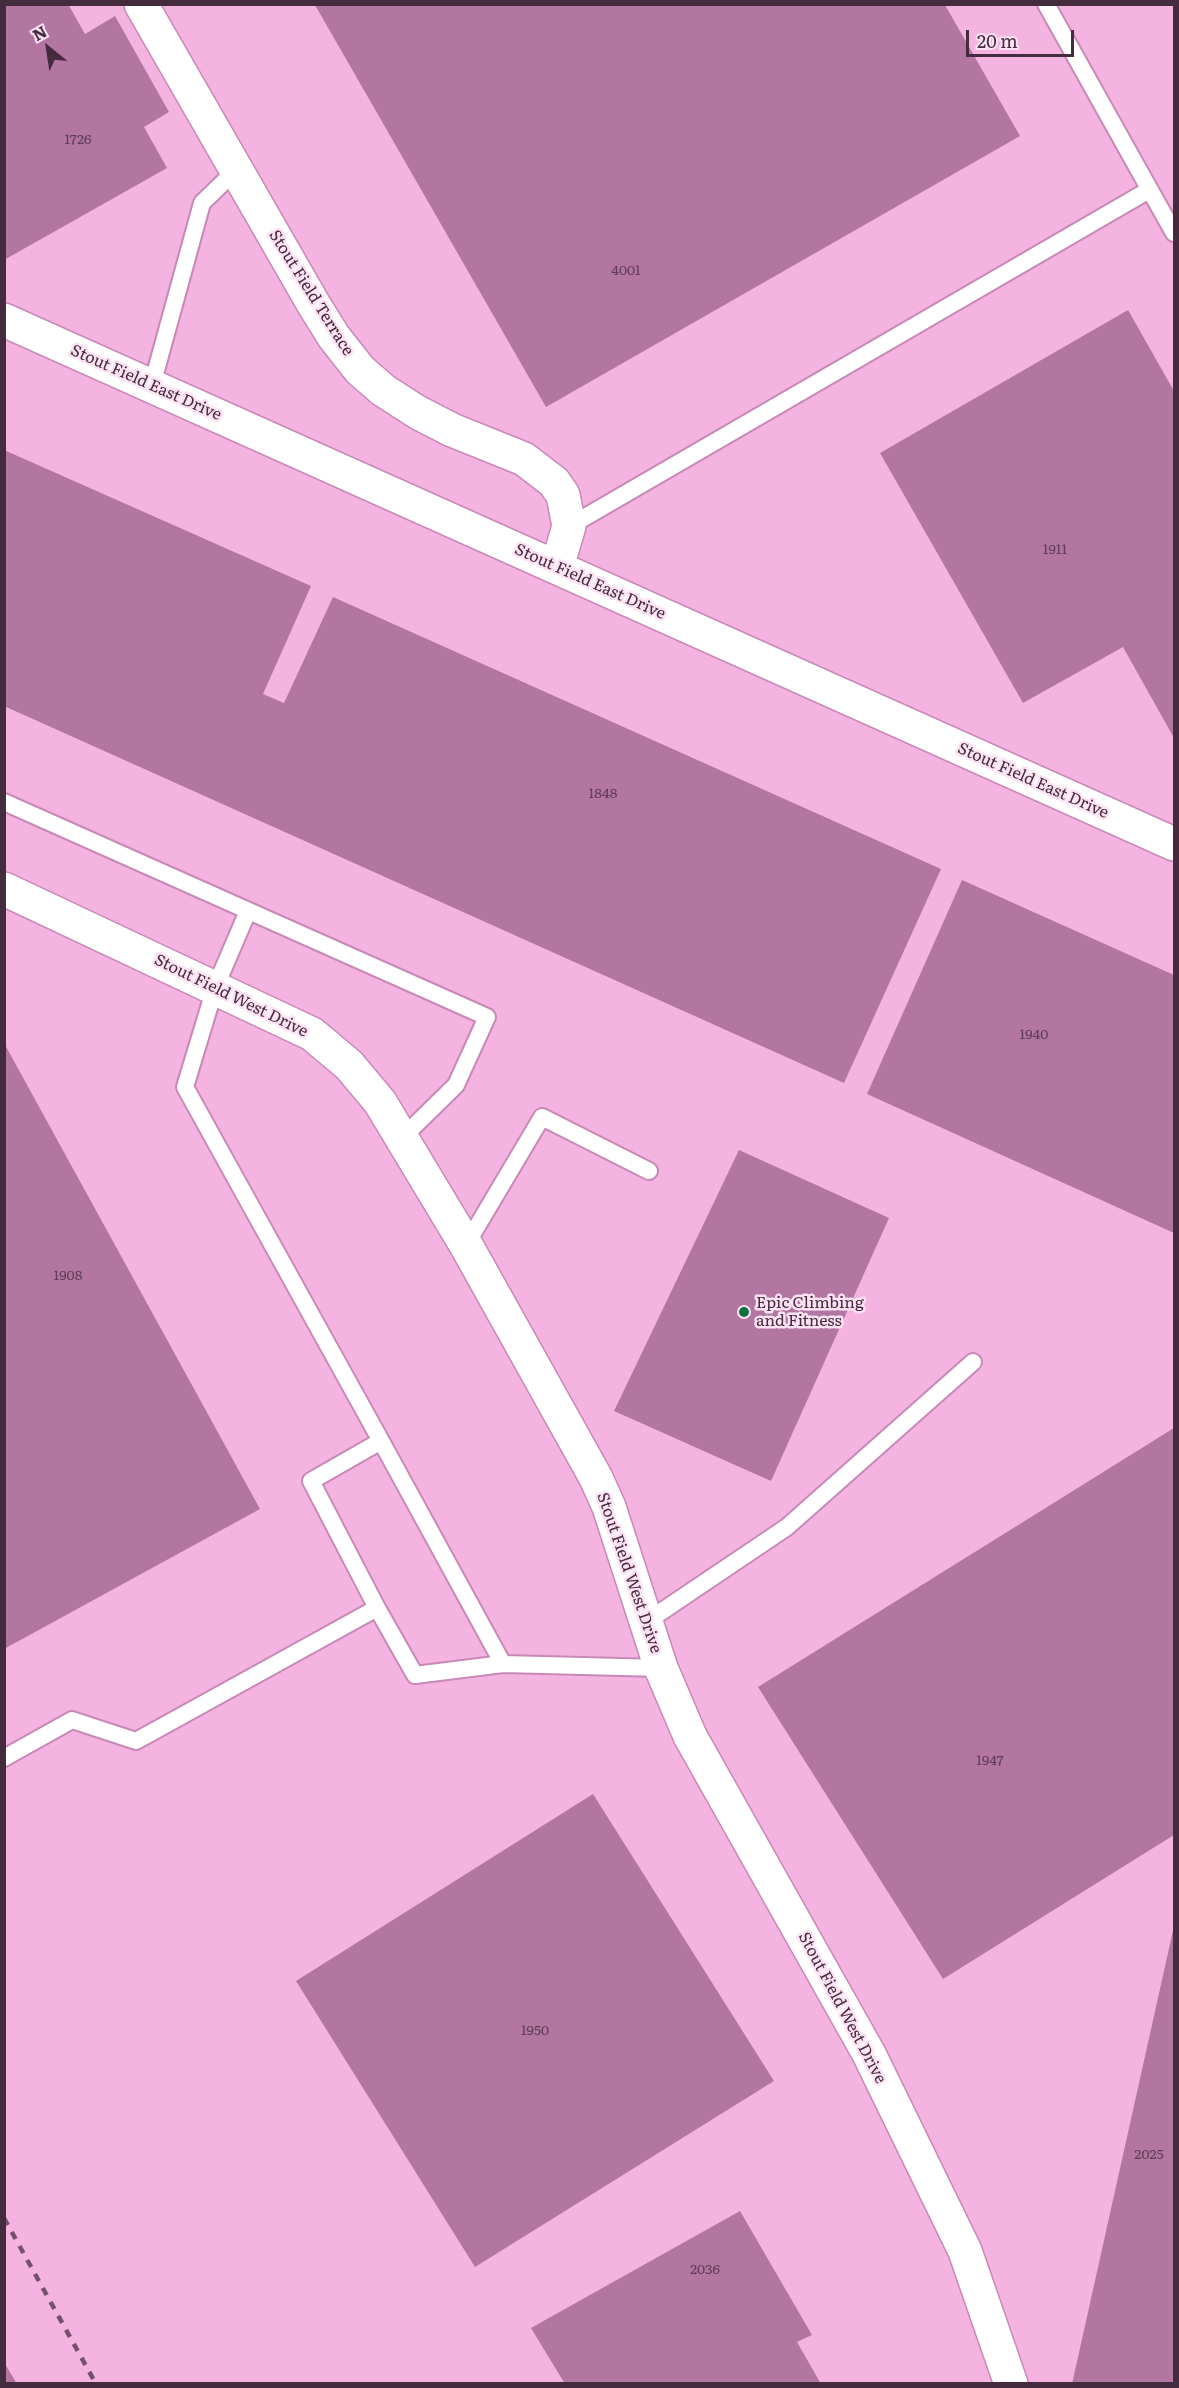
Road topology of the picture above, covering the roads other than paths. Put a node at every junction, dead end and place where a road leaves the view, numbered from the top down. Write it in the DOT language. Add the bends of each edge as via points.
graph roads {
  1 [pos="141,4"];
  2 [pos="1046,4"];
  3 [pos="236,171"];
  4 [pos="1149,190"];
  5 [pos="1174,233"];
  6 [pos="4,320"];
  7 [pos="152,385"];
  8 [pos="568,526"];
  9 [pos="557,567"];
  10 [pos="4,802"];
  11 [pos="1174,844"];
  12 [pos="4,889"];
  13 [pos="248,910"];
  14 [pos="215,988"];
  15 [pos="402,1138"];
  16 [pos="650,1171"];
  17 [pos="466,1245"];
  18 [pos="974,1362"];
  19 [pos="381,1441"];
  20 [pos="377,1608"];
  21 [pos="646,1622"];
  22 [pos="503,1664"];
  23 [pos="661,1668"];
  24 [pos="4,1758"];
  25 [pos="1011,2384"];
  1 -- 3 [label="street, Stout Field Terrace"];
  2 -- 4 [label="lane"];
  3 -- 7 [label="lane" via="201,203"];
  3 -- 8 [label="street, Stout Field Terrace" via="314,305 360,370 417,412 524,459 538,469 563,495"];
  4 -- 5 [label="lane"];
  4 -- 8 [label="lane"];
  6 -- 7 [label="street, Stout Field East Drive"];
  7 -- 9 [label="street, Stout Field East Drive"];
  8 -- 9 [label="street, Stout Field Terrace"];
  9 -- 11 [label="street, Stout Field East Drive"];
  10 -- 13 [label="lane"];
  12 -- 14 [label="street, Stout Field West Drive"];
  13 -- 14 [label="lane"];
  13 -- 15 [label="lane" via="487,1017 456,1086"];
  14 -- 15 [label="street, Stout Field West Drive" via="312,1034 349,1065 380,1102"];
  14 -- 19 [label="lane" via="185,1087"];
  15 -- 17 [label="street, Stout Field West Drive"];
  16 -- 17 [label="lane" via="542,1117"];
  17 -- 21 [label="street, Stout Field West Drive" via="596,1478"];
  18 -- 21 [label="lane" via="788,1527"];
  19 -- 20 [label="lane" via="311,1481"];
  19 -- 22 [label="lane"];
  20 -- 22 [label="lane" via="415,1675"];
  20 -- 24 [label="lane" via="136,1741 72,1720"];
  21 -- 23 [label="street, Stout Field West Drive"];
  22 -- 23 [label="lane"];
  23 -- 25 [label="street, Stout Field West Drive" via="707,1769 870,2054 965,2251"];
}
